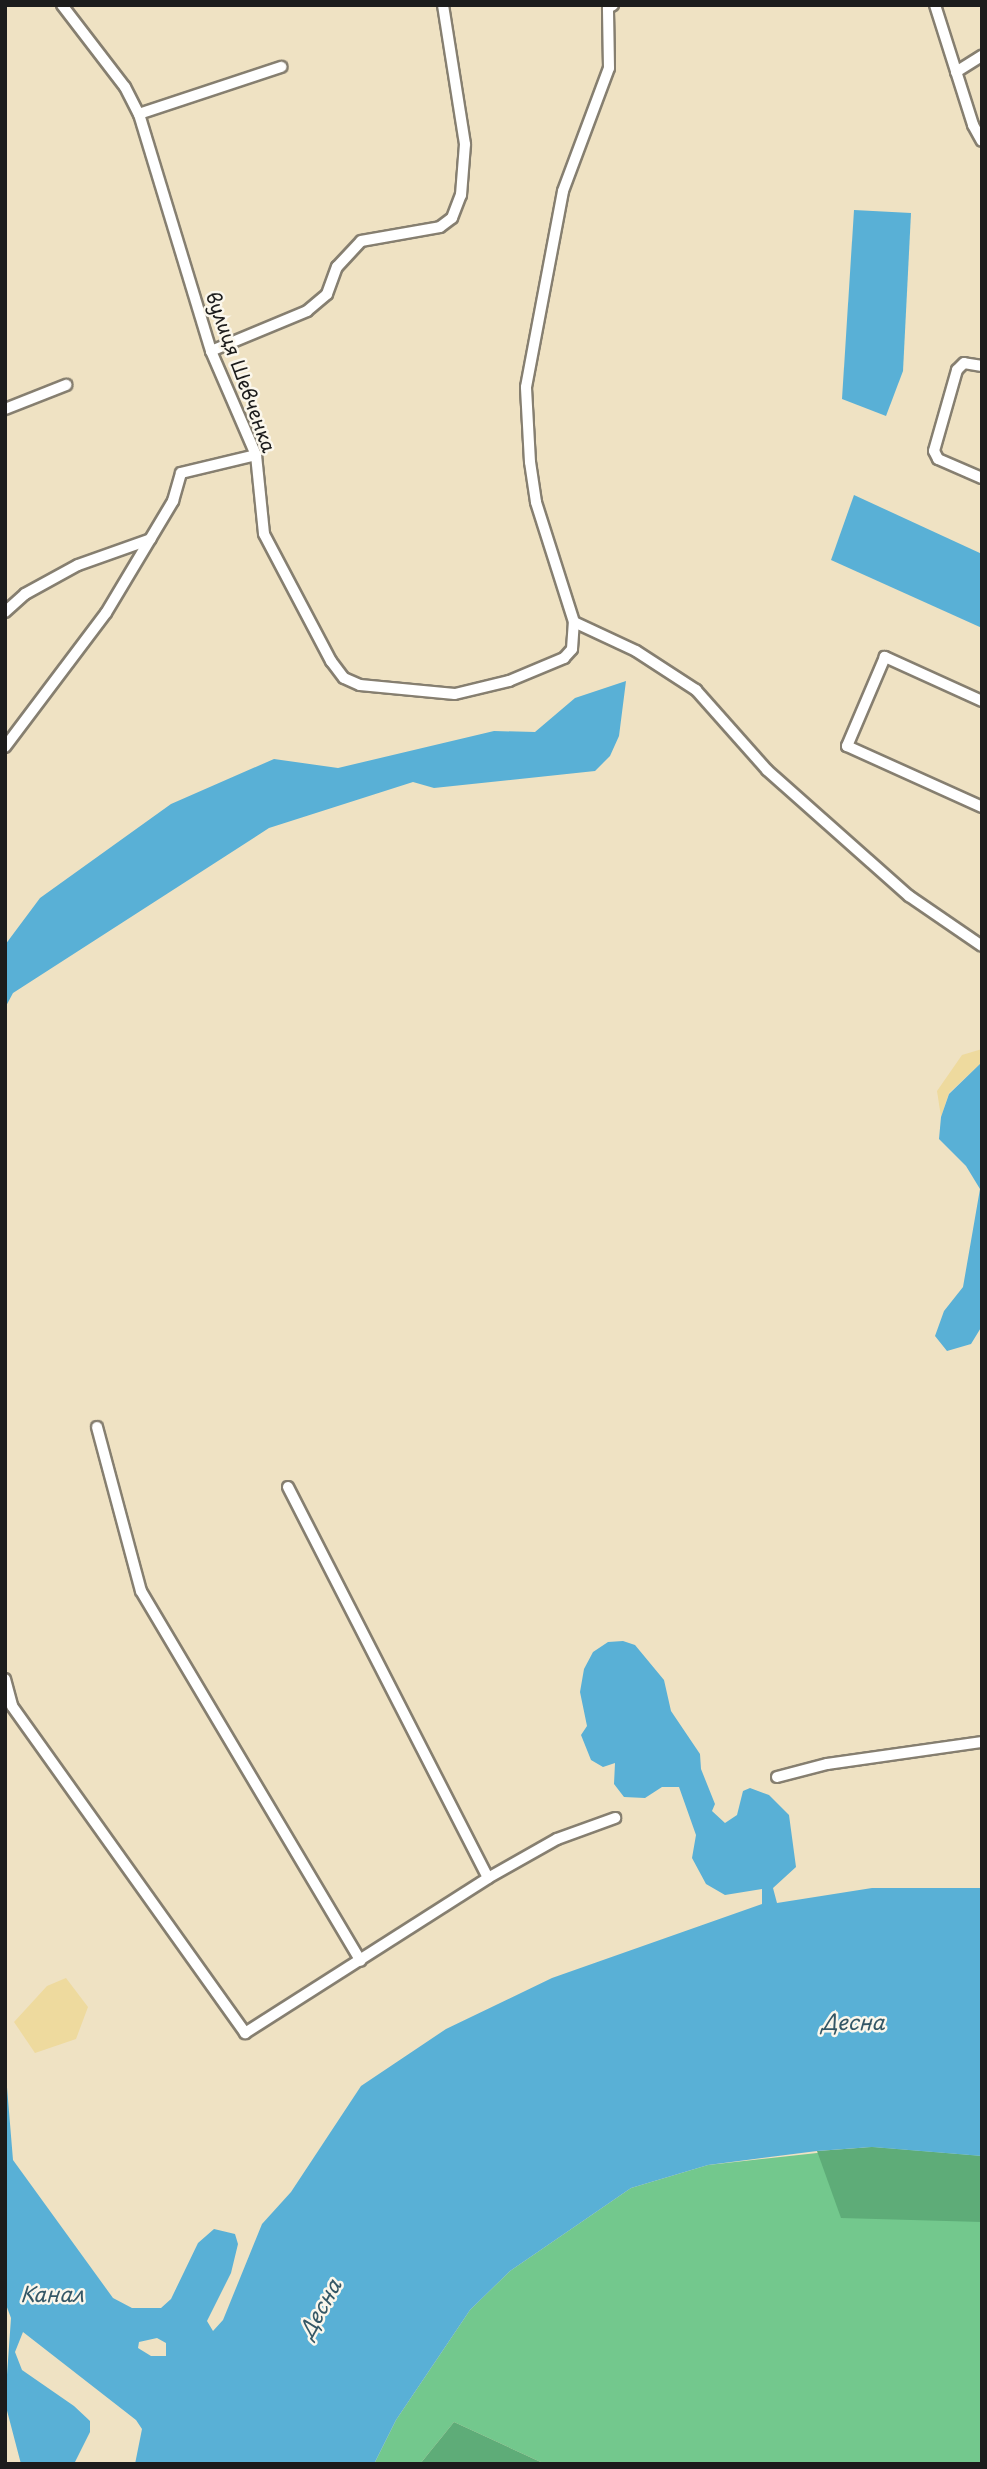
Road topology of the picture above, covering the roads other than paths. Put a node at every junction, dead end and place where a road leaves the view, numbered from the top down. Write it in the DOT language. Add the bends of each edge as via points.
graph roads {
  1 [pos="62,5"];
  2 [pos="613,5"];
  3 [pos="935,5"];
  4 [pos="440,6"];
  5 [pos="982,56"];
  6 [pos="281,67"];
  7 [pos="956,72"];
  8 [pos="139,114"];
  9 [pos="982,141"];
  10 [pos="211,351"];
  11 [pos="982,366"];
  12 [pos="65,385"];
  13 [pos="5,409"];
  14 [pos="256,455"];
  15 [pos="982,478"];
  16 [pos="151,539"];
  17 [pos="5,612"];
  18 [pos="574,622"];
  19 [pos="982,701"];
  20 [pos="5,747"];
  21 [pos="982,807"];
  22 [pos="982,946"];
  23 [pos="97,1427"];
  24 [pos="288,1487"];
  25 [pos="5,1679"];
  26 [pos="982,1742"];
  27 [pos="777,1777"];
  28 [pos="615,1818"];
  29 [pos="488,1878"];
  30 [pos="361,1961"];
  1 -- 8 [label="street, вулиця Шевченка" via="125,87"];
  2 -- 18 [label="street" via="608,8 609,68 566,181 526,387 536,502"];
  3 -- 7 [label="street"];
  4 -- 10 [label="street" via="465,144 461,195 452,218 440,227 361,241 337,267 327,294 307,311"];
  5 -- 7 [label="street"];
  6 -- 8 [label="street"];
  7 -- 9 [label="street"];
  8 -- 10 [label="street, вулиця Шевченка"];
  10 -- 14 [label="street, вулиця Шевченка"];
  11 -- 15 [label="street" via="964,363 957,370 935,456"];
  12 -- 13 [label="street"];
  14 -- 16 [label="street" via="181,473 173,501"];
  14 -- 18 [label="street, вулиця Шевченка" via="264,534 344,678 378,690 477,692 564,658 572,649"];
  16 -- 17 [label="street" via="78,565 25,594"];
  16 -- 20 [label="street" via="80,653"];
  18 -- 22 [label="street" via="636,650 696,690 767,770 909,896"];
  19 -- 21 [label="street" via="885,657 847,746"];
  23 -- 30 [label="street" via="141,1591"];
  24 -- 29 [label="street"];
  25 -- 30 [label="street" via="12,1706 245,2033"];
  26 -- 27 [label="street" via="827,1764"];
  28 -- 29 [label="street" via="557,1839"];
  29 -- 30 [label="street"];
}
